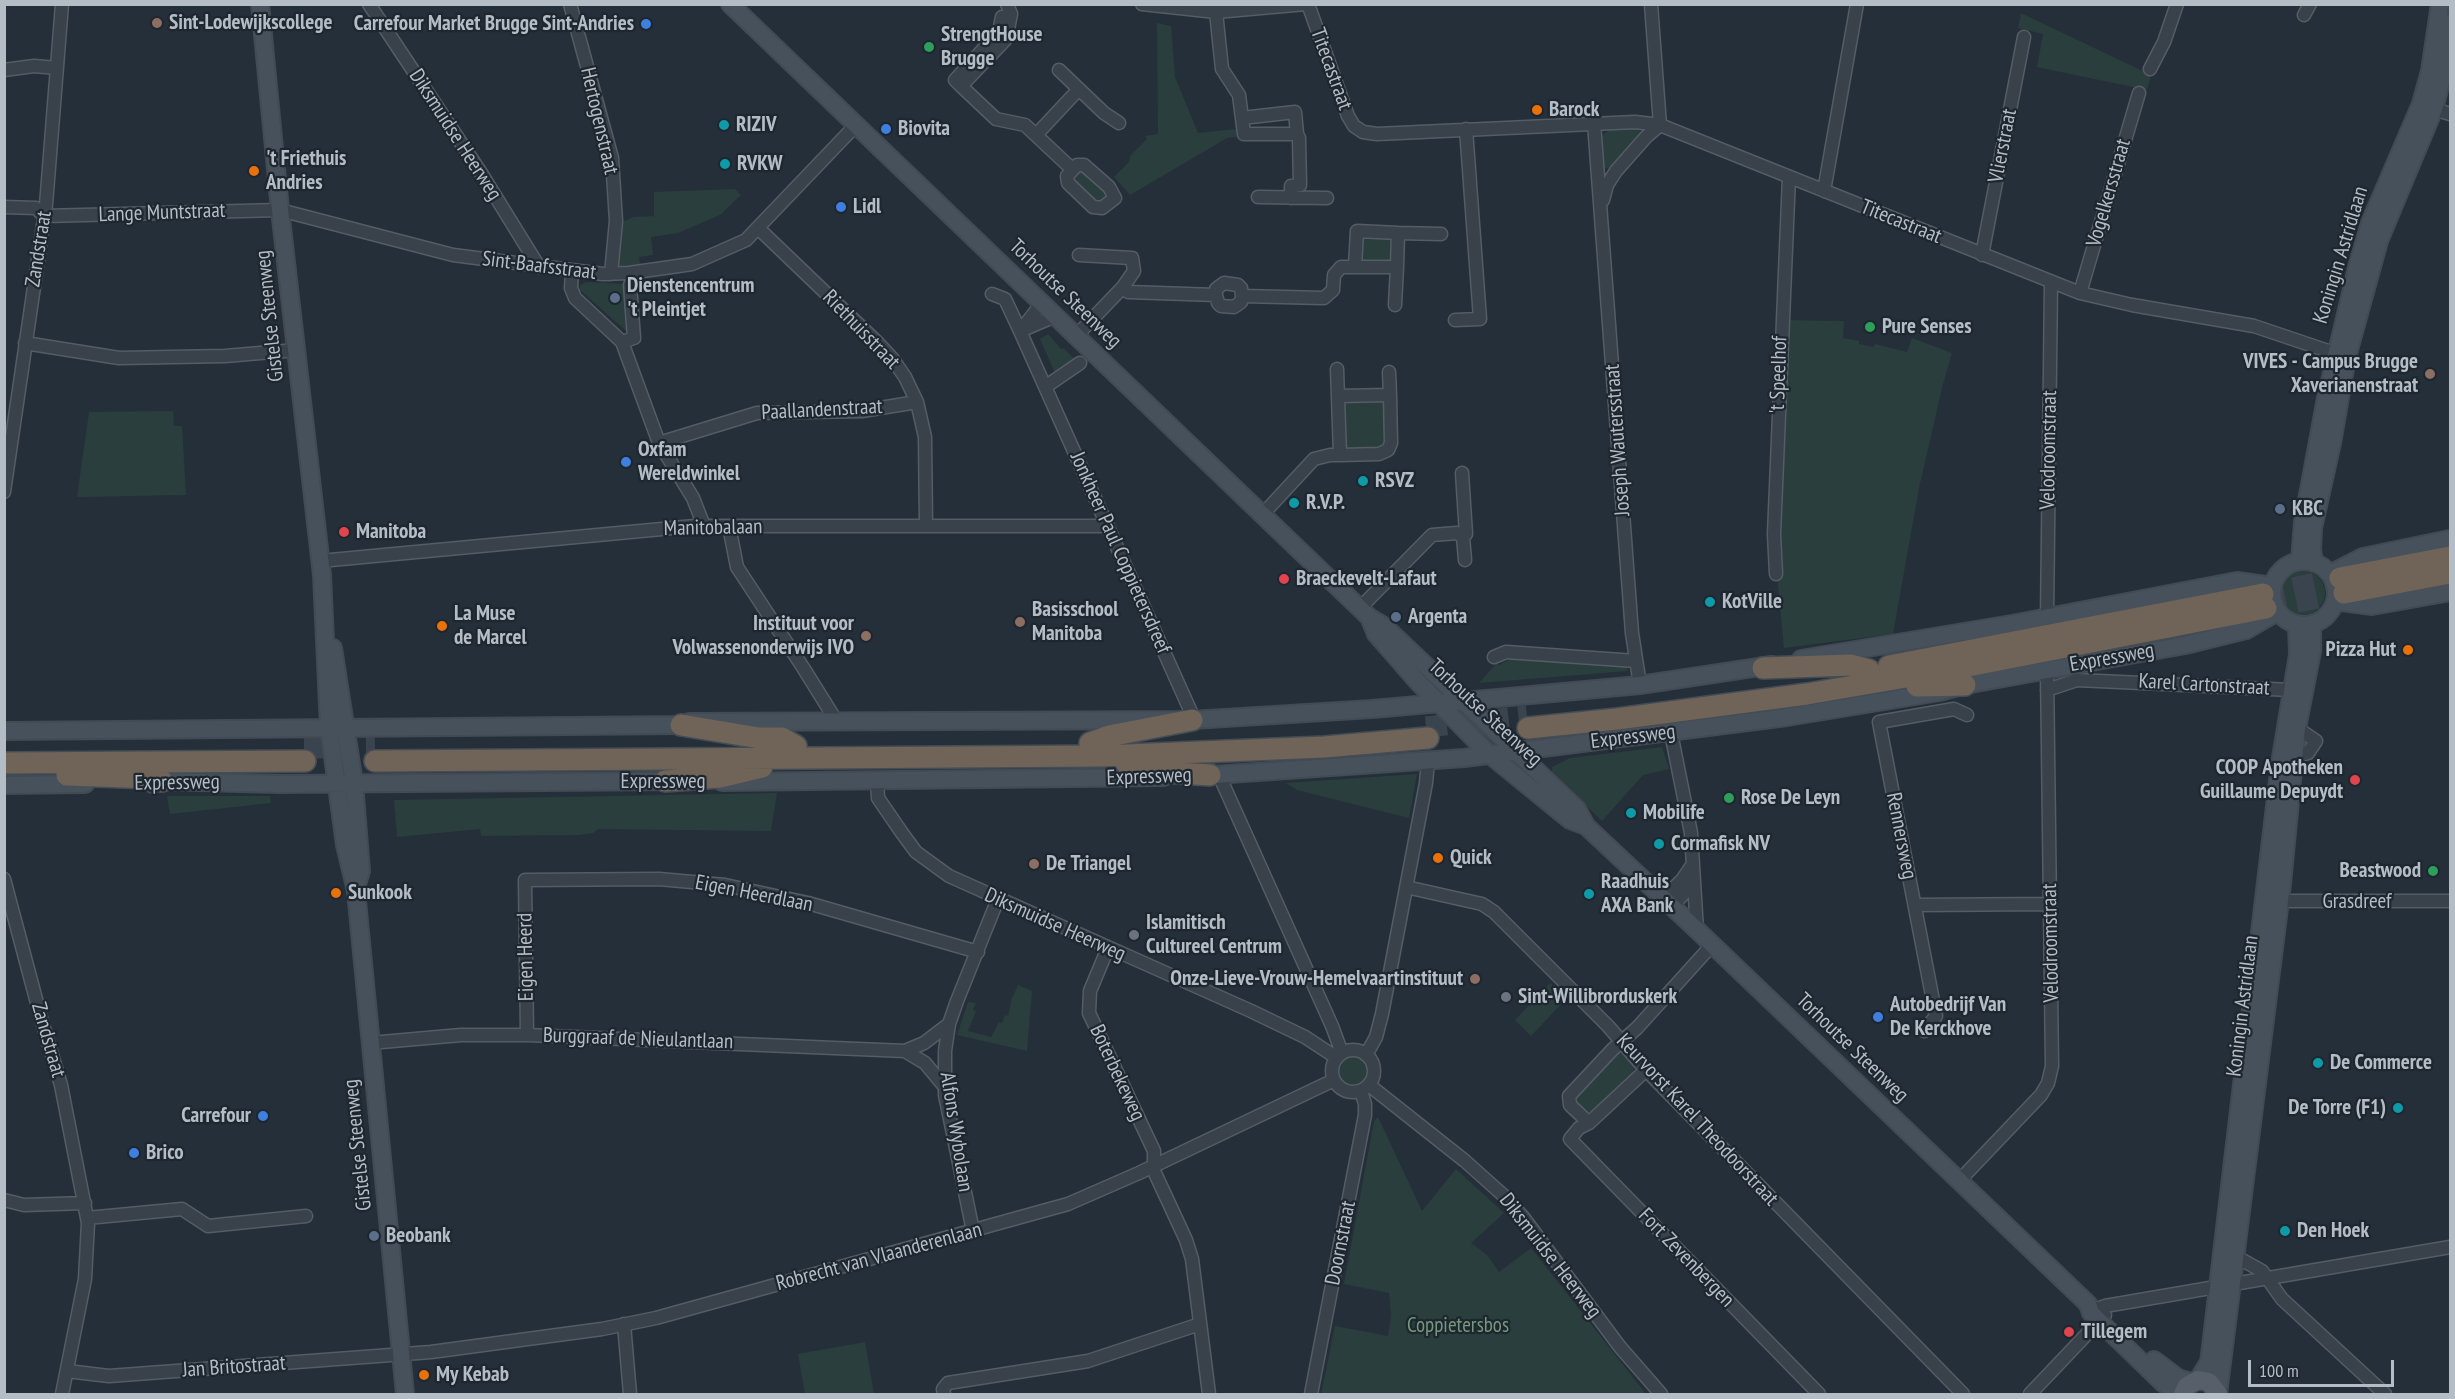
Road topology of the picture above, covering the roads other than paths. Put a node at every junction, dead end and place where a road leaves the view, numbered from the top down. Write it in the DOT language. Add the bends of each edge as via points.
graph roads {
  1 [pos="62,4"];
  2 [pos="260,4"];
  3 [pos="570,4"];
  4 [pos="730,4"];
  5 [pos="1006,4"];
  6 [pos="1142,4"];
  7 [pos="1307,4"];
  8 [pos="1651,4"];
  9 [pos="1857,4"];
  10 [pos="2176,4"];
  11 [pos="2440,4"];
  12 [pos="373,6"];
  13 [pos="1216,12"];
  14 [pos="2451,23"];
  15 [pos="2024,37"];
  16 [pos="57,68"];
  17 [pos="2150,69"];
  18 [pos="4,70"];
  19 [pos="1059,70"];
  20 [pos="1079,89"];
  21 [pos="2139,93"];
  22 [pos="2428,106"];
  23 [pos="2451,114"];
  24 [pos="1242,118"];
  25 [pos="1119,123"];
  26 [pos="1594,123"];
  27 [pos="856,125"];
  28 [pos="1660,125"];
  29 [pos="1466,129"];
  30 [pos="1297,134"];
  31 [pos="1036,135"];
  32 [pos="1071,169"];
  33 [pos="1789,177"];
  34 [pos="1299,185"];
  35 [pos="1824,191"];
  36 [pos="1258,196"];
  37 [pos="1291,198"];
  38 [pos="1309,198"];
  39 [pos="1328,198"];
  40 [pos="4,207"];
  41 [pos="280,210"];
  42 [pos="44,216"];
  43 [pos="1601,219"];
  44 [pos="758,228"];
  45 [pos="1398,233"];
  46 [pos="1441,234"];
  47 [pos="1079,255"];
  48 [pos="1982,255"];
  49 [pos="1355,266"];
  50 [pos="539,267"];
  51 [pos="1397,267"];
  52 [pos="572,271"];
  53 [pos="611,274"];
  54 [pos="2051,283"];
  55 [pos="630,285"];
  56 [pos="1123,287"];
  57 [pos="2080,293"];
  58 [pos="992,294"];
  59 [pos="1042,303"];
  60 [pos="1395,305"];
  61 [pos="1055,316"];
  62 [pos="1455,321"];
  63 [pos="1020,331"];
  64 [pos="1076,336"];
  65 [pos="622,342"];
  66 [pos="25,343"];
  67 [pos="296,350"];
  68 [pos="2341,355"];
  69 [pos="1080,363"];
  70 [pos="1337,369"];
  71 [pos="1389,372"];
  72 [pos="1045,387"];
  73 [pos="1390,395"];
  74 [pos="1338,396"];
  75 [pos="917,402"];
  76 [pos="659,443"];
  77 [pos="1340,455"];
  78 [pos="1462,473"];
  79 [pos="4,492"];
  80 [pos="1263,514"];
  81 [pos="704,526"];
  82 [pos="729,526"];
  83 [pos="926,526"];
  84 [pos="1108,526"];
  85 [pos="1463,537"];
  86 [pos="2451,539"];
  87 [pos="2451,557"];
  88 [pos="1465,560"];
  89 [pos="320,561"];
  90 [pos="2307,562"];
  91 [pos="2451,573"];
  92 [pos="1776,574"];
  93 [pos="2337,587"];
  94 [pos="2451,592"];
  95 [pos="2269,600"];
  96 [pos="1365,613"];
  97 [pos="2047,617"];
  98 [pos="325,622"];
  99 [pos="2305,625"];
  100 [pos="1494,657"];
  101 [pos="1636,660"];
  102 [pos="1763,668"];
  103 [pos="2047,670"];
  104 [pos="1872,676"];
  105 [pos="1640,685"];
  106 [pos="1965,685"];
  107 [pos="2047,690"];
  108 [pos="2291,690"];
  109 [pos="1463,701"];
  110 [pos="1437,703"];
  111 [pos="1966,715"];
  112 [pos="1192,720"];
  113 [pos="837,722"];
  114 [pos="1527,722"];
  115 [pos="681,724"];
  116 [pos="329,727"];
  117 [pos="347,727"];
  118 [pos="4,731"];
  119 [pos="1427,732"];
  120 [pos="1671,733"];
  121 [pos="4,750"];
  122 [pos="1096,750"];
  123 [pos="1514,751"];
  124 [pos="792,752"];
  125 [pos="375,754"];
  126 [pos="1489,754"];
  127 [pos="2288,754"];
  128 [pos="1428,761"];
  129 [pos="4,763"];
  130 [pos="4,772"];
  131 [pos="1215,775"];
  132 [pos="162,781"];
  133 [pos="664,781"];
  134 [pos="877,782"];
  135 [pos="344,783"];
  136 [pos="4,785"];
  137 [pos="1586,826"];
  138 [pos="1693,864"];
  139 [pos="4,879"];
  140 [pos="525,880"];
  141 [pos="1694,883"];
  142 [pos="1406,887"];
  143 [pos="998,900"];
  144 [pos="2271,901"];
  145 [pos="1667,902"];
  146 [pos="2451,902"];
  147 [pos="2050,904"];
  148 [pos="1914,905"];
  149 [pos="1697,930"];
  150 [pos="1712,945"];
  151 [pos="1108,948"];
  152 [pos="978,952"];
  153 [pos="949,1024"];
  154 [pos="1924,1030"];
  155 [pos="527,1035"];
  156 [pos="1622,1041"];
  157 [pos="370,1043"];
  158 [pos="906,1051"];
  159 [pos="1366,1055"];
  160 [pos="1339,1056"];
  161 [pos="1646,1070"];
  162 [pos="1334,1080"];
  163 [pos="944,1086"];
  164 [pos="1365,1088"];
  165 [pos="1589,1123"];
  166 [pos="2243,1132"];
  167 [pos="1155,1164"];
  168 [pos="1959,1181"];
  169 [pos="4,1200"];
  170 [pos="85,1203"];
  171 [pos="306,1216"];
  172 [pos="87,1218"];
  173 [pos="973,1231"];
  174 [pos="2451,1248"];
  175 [pos="2239,1257"];
  176 [pos="2268,1277"];
  177 [pos="2225,1285"];
  178 [pos="2097,1312"];
  179 [pos="624,1324"];
  180 [pos="1200,1324"];
  181 [pos="401,1355"];
  182 [pos="67,1371"];
  183 [pos="2188,1388"];
  184 [pos="2218,1394"];
  185 [pos="62,1395"];
  186 [pos="405,1395"];
  187 [pos="630,1395"];
  188 [pos="944,1395"];
  189 [pos="1209,1395"];
  190 [pos="1311,1395"];
  191 [pos="1661,1395"];
  192 [pos="1819,1395"];
  193 [pos="1963,1395"];
  194 [pos="2030,1395"];
  195 [pos="2385,1395"];
  1 -- 16 [label="street, Zandstraat"];
  2 -- 41 [label="street, Gistelse Steenweg"];
  3 -- 53 [label="street, Hertogenstraat" via="612,158 616,221"];
  4 -- 27 [label="street, Torhoutse Steenweg"];
  5 -- 31 [label="street" via="1011,14 1006,39 961,86 996,119 1025,125"];
  6 -- 13 [label="street"];
  7 -- 13 [label="street"];
  7 -- 29 [label="street, Titecastraat" via="1348,116 1358,130 1377,134"];
  8 -- 28 [label="street"];
  9 -- 35 [label="street"];
  10 -- 17 [label="street"];
  11 -- 22 [label="street, Koningin Astridlaan"];
  12 -- 50 [label="street, Diksmuidse Heerweg"];
  13 -- 24 [label="street" via="1222,69 1239,94"];
  14 -- 22 [label="street, Koningin Astridlaan" via="2444,70"];
  15 -- 48 [label="street, Vlierstraat"];
  16 -- 18 [label="street"];
  16 -- 42 [label="street, Zandstraat"];
  19 -- 20 [label="street"];
  20 -- 25 [label="street"];
  20 -- 31 [label="street"];
  21 -- 57 [label="street, Vogelkersstraat"];
  22 -- 23 [label="street"];
  22 -- 68 [label="street, Koningin Astridlaan" via="2370,223 2356,268"];
  24 -- 30 [label="street" via="1244,134"];
  24 -- 30 [label="street" via="1295,112"];
  26 -- 28 [label="street, Titecastraat"];
  26 -- 29 [label="street, Titecastraat"];
  26 -- 43 [label="street, Joseph Wautersstraat"];
  27 -- 44 [label="street, Sint-Baafsstraat"];
  27 -- 59 [label="street, Torhoutse Steenweg"];
  28 -- 33 [label="street, Titecastraat"];
  28 -- 43 [label="street, Joseph Wautersstraat" via="1612,177"];
  29 -- 62 [label="street" via="1480,319"];
  30 -- 34 [label="street"];
  31 -- 32 [label="street"];
  33 -- 35 [label="street, Titecastraat"];
  33 -- 92 [label="street, 't Speelhof" via="1774,534"];
  34 -- 37 [label="street" via="1291,186"];
  34 -- 38 [label="street" via="1309,185"];
  35 -- 48 [label="street, Titecastraat"];
  36 -- 37 [label="street"];
  37 -- 38 [label="street"];
  38 -- 39 [label="street"];
  40 -- 42 [label="street, Lange Muntstraat" via="36,208"];
  41 -- 42 [label="street, Lange Muntstraat"];
  41 -- 50 [label="street, Sint-Baafsstraat" via="453,255"];
  41 -- 67 [label="street, Gistelse Steenweg"];
  42 -- 66 [label="street, Zandstraat"];
  43 -- 101 [label="street, Joseph Wautersstraat"];
  44 -- 53 [label="street, Sint-Baafsstraat" via="743,242 692,264"];
  44 -- 75 [label="street, Riethuisstraat" via="892,358"];
  45 -- 46 [label="street"];
  45 -- 49 [label="street" via="1357,231"];
  45 -- 51 [label="street"];
  47 -- 56 [label="street" via="1132,258 1134,271"];
  48 -- 54 [label="street, Titecastraat"];
  49 -- 51 [label="street"];
  49 -- 56 [label="street" via="1336,270 1334,287 1324,297 1242,296 1239,305 1218,303 1216,295 1128,292"];
  50 -- 52 [label="street, Sint-Baafsstraat"];
  51 -- 60 [label="street"];
  52 -- 53 [label="street, Sint-Baafsstraat"];
  52 -- 65 [label="street" via="575,298"];
  54 -- 57 [label="street, Titecastraat"];
  54 -- 97 [label="street, Velodroomstraat"];
  55 -- 65 [label="street" via="634,338"];
  56 -- 64 [label="street"];
  57 -- 68 [label="street, Titecastraat" via="2254,326"];
  58 -- 63 [label="street, Jonkheer Paul Coppietersdreef" via="1005,299"];
  59 -- 61 [label="street, Torhoutse Steenweg"];
  59 -- 63 [label="street"];
  61 -- 63 [label="street"];
  61 -- 64 [label="street, Torhoutse Steenweg"];
  63 -- 72 [label="street, Jonkheer Paul Coppietersdreef"];
  64 -- 80 [label="street, Torhoutse Steenweg"];
  65 -- 76 [label="street"];
  66 -- 67 [label="street" via="119,358"];
  66 -- 79 [label="street, Zandstraat"];
  67 -- 89 [label="street, Gistelse Steenweg"];
  68 -- 90 [label="street, Koningin Astridlaan" via="2303,522"];
  69 -- 72 [label="street"];
  70 -- 74 [label="street"];
  71 -- 73 [label="street"];
  72 -- 84 [label="street, Jonkheer Paul Coppietersdreef"];
  73 -- 74 [label="street"];
  73 -- 77 [label="street" via="1388,450 1379,454"];
  74 -- 77 [label="street"];
  75 -- 76 [label="street, Paallandenstraat" via="862,411 757,412"];
  75 -- 83 [label="street, Riethuisstraat" via="925,442"];
  76 -- 81 [label="street" via="693,498"];
  77 -- 80 [label="street" via="1321,456 1309,462"];
  78 -- 85 [label="street" via="1466,534"];
  80 -- 96 [label="street, Torhoutse Steenweg"];
  81 -- 82 [label="street, Manitobalaan"];
  81 -- 89 [label="street, Manitobalaan"];
  82 -- 83 [label="street, Manitobalaan"];
  82 -- 113 [label="street" via="737,567"];
  83 -- 84 [label="street, Manitobalaan"];
  84 -- 112 [label="street, Jonkheer Paul Coppietersdreef"];
  85 -- 88 [label="street"];
  85 -- 96 [label="street" via="1457,533 1432,535"];
  86 -- 93 [label="street" via="2363,557"];
  87 -- 93 [label="highway"];
  89 -- 98 [label="street, Gistelse Steenweg"];
  90 -- 93 [label="street"];
  90 -- 95 [label="street" via="2283,568"];
  91 -- 93 [label="highway"];
  93 -- 94 [label="street" via="2372,606"];
  93 -- 99 [label="street" via="2328,615"];
  95 -- 97 [label="street" via="2249,581 2237,581"];
  95 -- 99 [label="street" via="2286,621"];
  95 -- 103 [label="street, Expressweg" via="2246,630"];
  95 -- 104 [label="highway, Expressweg"];
  96 -- 109 [label="street, Torhoutse Steenweg" via="1384,626"];
  96 -- 110 [label="street, Torhoutse Steenweg" via="1376,634"];
  97 -- 102 [label="street"];
  98 -- 116 [label="street, Gistelse Steenweg"];
  98 -- 117 [label="street, Gistelse Steenweg"];
  99 -- 108 [label="street, Koningin Astridlaan"];
  99 -- 127 [label="street, Koningin Astridlaan" via="2312,651"];
  100 -- 101 [label="street" via="1506,652"];
  101 -- 105 [label="street, Joseph Wautersstraat"];
  102 -- 104 [label="highway" via="1850,665"];
  102 -- 105 [label="street"];
  103 -- 106 [label="street, Expressweg"];
  103 -- 107 [label="street, Velodroomstraat"];
  104 -- 106 [label="highway" via="1897,687"];
  104 -- 114 [label="highway, Expressweg" via="1718,706"];
  105 -- 109 [label="street"];
  106 -- 120 [label="street, Expressweg" via="1939,693"];
  107 -- 108 [label="street, Karel Cartonstraat" via="2077,680"];
  107 -- 147 [label="street, Velodroomstraat"];
  108 -- 127 [label="street, Koningin Astridlaan"];
  109 -- 110 [label="street"];
  109 -- 123 [label="street, Torhoutse Steenweg"];
  110 -- 112 [label="street"];
  110 -- 126 [label="street, Torhoutse Steenweg"];
  111 -- 148 [label="street, Rennersweg" via="1954,709 1879,722"];
  112 -- 113 [label="street"];
  112 -- 122 [label="highway" via="1109,736"];
  113 -- 115 [label="street"];
  115 -- 117 [label="street"];
  115 -- 124 [label="highway" via="759,738 782,738"];
  116 -- 117 [label="street"];
  116 -- 118 [label="street"];
  116 -- 135 [label="street, Gistelse Steenweg"];
  117 -- 135 [label="street, Gistelse Steenweg"];
  119 -- 122 [label="highway, Expressweg" via="1251,738"];
  120 -- 123 [label="street, Expressweg"];
  120 -- 138 [label="street" via="1682,779"];
  121 -- 129 [label="highway, Expressweg" via="304,754"];
  122 -- 124 [label="highway, Expressweg"];
  122 -- 131 [label="highway" via="1162,772"];
  123 -- 126 [label="street, Expressweg"];
  123 -- 137 [label="street, Torhoutse Steenweg" via="1577,809"];
  124 -- 125 [label="highway, Expressweg"];
  124 -- 133 [label="highway" via="720,777"];
  126 -- 128 [label="street, Expressweg"];
  126 -- 137 [label="street, Torhoutse Steenweg" via="1570,820"];
  127 -- 144 [label="street, Koningin Astridlaan"];
  128 -- 131 [label="street, Expressweg"];
  128 -- 142 [label="street"];
  130 -- 132 [label="highway"];
  131 -- 134 [label="street, Expressweg"];
  131 -- 160 [label="street" via="1332,1026"];
  132 -- 135 [label="street, Expressweg"];
  132 -- 136 [label="street, Expressweg"];
  133 -- 134 [label="street, Expressweg"];
  133 -- 135 [label="street, Expressweg"];
  134 -- 143 [label="street, Diksmuidse Heerweg" via="878,798 916,852 949,876"];
  135 -- 157 [label="street, Gistelse Steenweg" via="345,845 356,891"];
  137 -- 145 [label="street, Torhoutse Steenweg"];
  138 -- 141 [label="street"];
  138 -- 145 [label="street"];
  139 -- 170 [label="street, Zandstraat" via="61,1084"];
  140 -- 152 [label="street, Eigen Heerdlaan" via="659,879 725,885 808,903"];
  140 -- 155 [label="street, Eigen Heerd"];
  141 -- 145 [label="street"];
  141 -- 149 [label="street"];
  142 -- 156 [label="street, Keurvorst Karel Theodoorstraat" via="1487,907"];
  142 -- 159 [label="street" via="1379,1028"];
  143 -- 151 [label="street, Diksmuidse Heerweg"];
  143 -- 152 [label="street, Alfons Wybolaan"];
  144 -- 146 [label="street, Grasdreef"];
  144 -- 166 [label="street, Koningin Astridlaan"];
  145 -- 149 [label="street, Torhoutse Steenweg"];
  147 -- 148 [label="street, Rennersweg"];
  147 -- 168 [label="street, Velodroomstraat" via="2052,1051 2048,1083 2034,1104"];
  148 -- 154 [label="street" via="1936,1016"];
  149 -- 150 [label="street, Torhoutse Steenweg"];
  150 -- 156 [label="street"];
  150 -- 168 [label="street, Torhoutse Steenweg"];
  151 -- 160 [label="street, Diksmuidse Heerweg" via="1305,1036"];
  151 -- 167 [label="street, Boterbekeweg" via="1090,991 1089,1013 1154,1151"];
  152 -- 153 [label="street, Alfons Wybolaan"];
  153 -- 158 [label="street"];
  153 -- 163 [label="street, Alfons Wybolaan"];
  155 -- 157 [label="street, Burggraaf de Nieulantlaan" via="461,1035"];
  155 -- 158 [label="street, Burggraaf de Nieulantlaan"];
  156 -- 161 [label="street, Keurvorst Karel Theodoorstraat"];
  156 -- 165 [label="street" via="1569,1096 1570,1105"];
  157 -- 181 [label="street, Gistelse Steenweg"];
  158 -- 163 [label="street" via="925,1063"];
  159 -- 160 [label="street, Diksmuidse Heerweg" via="1354,1050"];
  159 -- 164 [label="street" via="1374,1066 1372,1079"];
  160 -- 162 [label="street" via="1332,1067"];
  161 -- 165 [label="street, Fort Zevenbergen"];
  161 -- 193 [label="street, Keurvorst Karel Theodoorstraat"];
  162 -- 164 [label="street, Diksmuidse Heerweg" via="1342,1089 1354,1092"];
  162 -- 167 [label="street, Robrecht van Vlaanderenlaan"];
  163 -- 173 [label="street, Alfons Wybolaan"];
  164 -- 190 [label="street, Doornstraat" via="1365,1115"];
  164 -- 191 [label="street, Diksmuidse Heerweg" via="1465,1161 1503,1195"];
  165 -- 192 [label="street, Fort Zevenbergen" via="1570,1139"];
  166 -- 175 [label="street, Koningin Astridlaan"];
  166 -- 177 [label="street, Koningin Astridlaan"];
  167 -- 173 [label="street, Robrecht van Vlaanderenlaan" via="1068,1204"];
  167 -- 180 [label="street, Boterbekeweg" via="1154,1171 1192,1259"];
  168 -- 178 [label="street, Torhoutse Steenweg"];
  169 -- 170 [label="street" via="24,1205"];
  170 -- 172 [label="street, Zandstraat"];
  171 -- 172 [label="street" via="208,1226 182,1209"];
  172 -- 182 [label="street, Zandstraat" via="85,1279"];
  173 -- 179 [label="street, Robrecht van Vlaanderenlaan"];
  174 -- 176 [label="street"];
  175 -- 176 [label="street"];
  175 -- 177 [label="street, Koningin Astridlaan"];
  176 -- 177 [label="street"];
  176 -- 195 [label="street" via="2282,1299"];
  177 -- 178 [label="street"];
  177 -- 183 [label="street, Koningin Astridlaan" via="2209,1362"];
  177 -- 184 [label="street, Koningin Astridlaan"];
  178 -- 183 [label="street, Torhoutse Steenweg"];
  178 -- 194 [label="street"];
  179 -- 181 [label="street, Robrecht van Vlaanderenlaan"];
  179 -- 187 [label="street"];
  180 -- 188 [label="street" via="1088,1361 948,1383"];
  180 -- 189 [label="street, Boterbekeweg"];
  181 -- 182 [label="street, Jan Britostraat" via="109,1376"];
  181 -- 186 [label="street, Gistelse Steenweg"];
  182 -- 185 [label="street, Zandstraat"];
  183 -- 184 [label="main road" via="2209,1382"];
}
